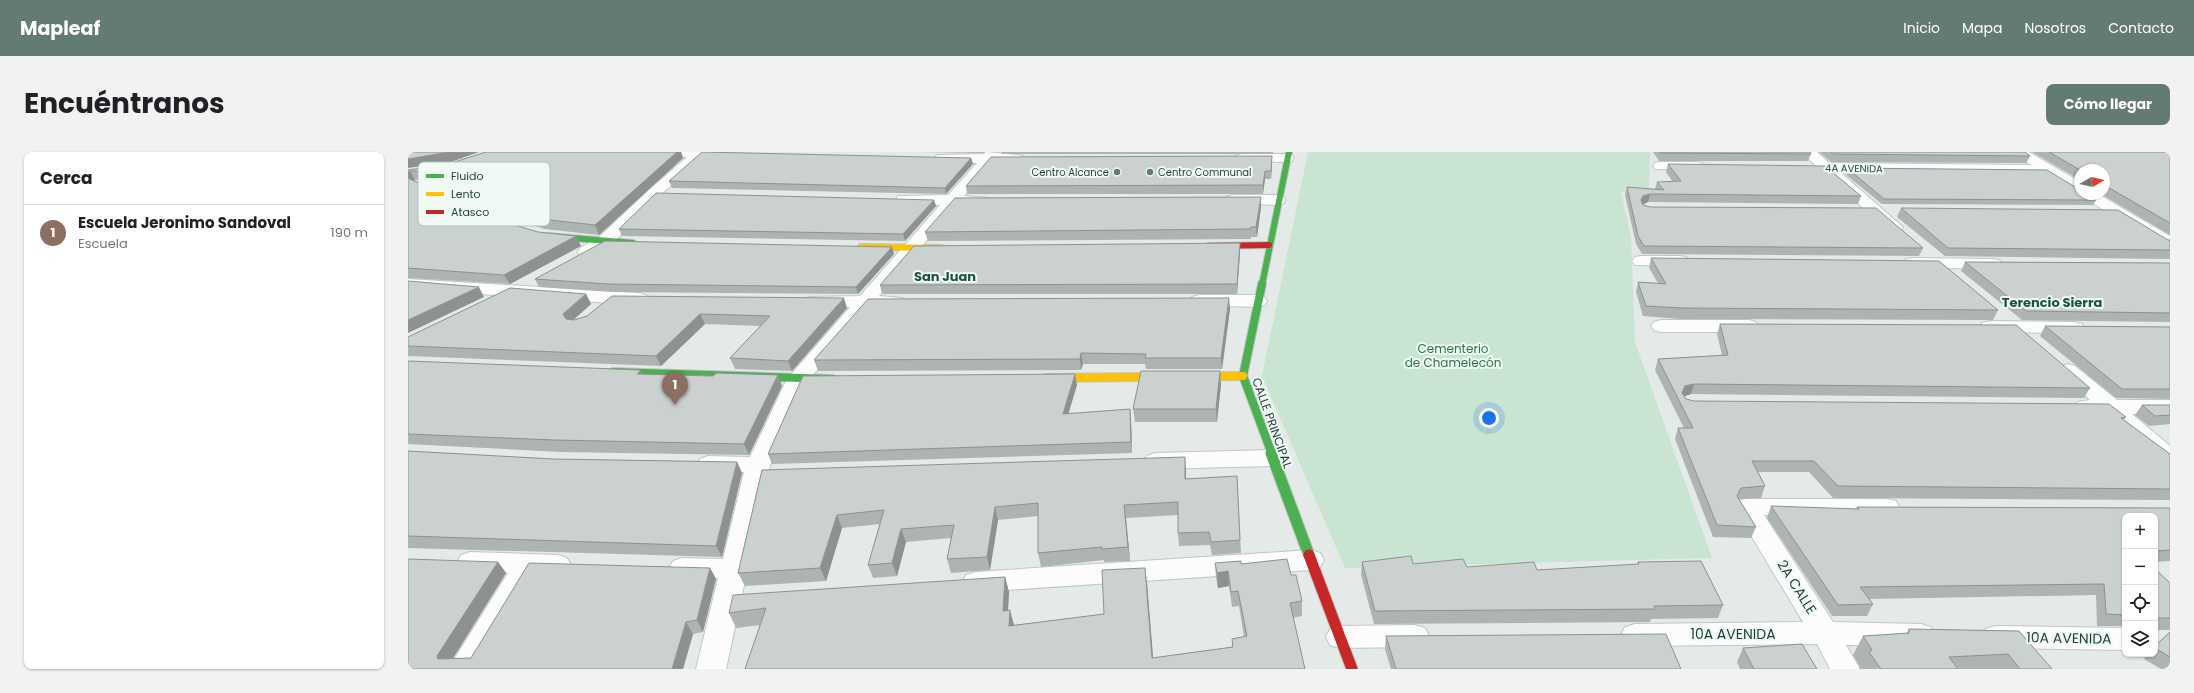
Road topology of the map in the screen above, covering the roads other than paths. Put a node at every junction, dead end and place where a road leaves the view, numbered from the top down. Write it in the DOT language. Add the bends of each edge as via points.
graph roads {
  1 [pos="646,152"];
  2 [pos="2019,152"];
  3 [pos="701,153"];
  4 [pos="740,154"];
  5 [pos="1288,155"];
  6 [pos="991,156"];
  7 [pos="932,158"];
  8 [pos="1224,158"];
  9 [pos="1035,159"];
  10 [pos="1805,160"];
  11 [pos="1660,166"];
  12 [pos="1715,166"];
  13 [pos="1825,167"];
  14 [pos="2048,170"];
  15 [pos="2074,185"];
  16 [pos="654,193"];
  17 [pos="678,194"];
  18 [pos="889,199"];
  19 [pos="952,200"];
  20 [pos="1000,200"];
  21 [pos="1215,200"];
  22 [pos="1278,200"];
  23 [pos="2097,200"];
  24 [pos="1852,211"];
  25 [pos="1876,211"];
  26 [pos="1899,211"];
  27 [pos="2086,212"];
  28 [pos="2117,212"];
  29 [pos="516,226"];
  30 [pos="520,228"];
  31 [pos="535,233"];
  32 [pos="604,242"];
  33 [pos="644,243"];
  34 [pos="2170,243"];
  35 [pos="1270,245"];
  36 [pos="1198,246"];
  37 [pos="848,247"];
  38 [pos="910,248"];
  39 [pos="950,248"];
  40 [pos="570,261"];
  41 [pos="1641,261"];
  42 [pos="1696,261"];
  43 [pos="1892,263"];
  44 [pos="1940,263"];
  45 [pos="2011,264"];
  46 [pos="542,276"];
  47 [pos="1963,283"];
  48 [pos="408,284"];
  49 [pos="514,291"];
  50 [pos="612,298"];
  51 [pos="659,299"];
  52 [pos="801,301"];
  53 [pos="1258,301"];
  54 [pos="864,302"];
  55 [pos="912,302"];
  56 [pos="1179,302"];
  57 [pos="486,305"];
  58 [pos="1992,308"];
  59 [pos="591,316"];
  60 [pos="1660,326"];
  61 [pos="1771,326"];
  62 [pos="1968,327"];
  63 [pos="2016,327"];
  64 [pos="2093,328"];
  65 [pos="607,372"];
  66 [pos="1243,376"];
  67 [pos="1036,378"];
  68 [pos="798,379"];
  69 [pos="845,379"];
  70 [pos="2064,407"];
  71 [pos="2112,407"];
  72 [pos="2170,407"];
  73 [pos="1272,458"];
  74 [pos="2170,458"];
  75 [pos="1137,462"];
  76 [pos="687,464"];
  77 [pos="757,469"];
  78 [pos="780,473"];
  79 [pos="1911,508"];
  80 [pos="1311,560"];
  81 [pos="446,561"];
  82 [pos="528,564"];
  83 [pos="584,566"];
  84 [pos="655,567"];
  85 [pos="735,570"];
  86 [pos="948,584"];
  87 [pos="1825,633"];
  88 [pos="1611,635"];
  89 [pos="1444,636"];
  90 [pos="1340,637"];
  91 [pos="2122,639"];
  92 [pos="463,669"];
  93 [pos="711,669"];
  94 [pos="1352,669"];
  95 [pos="1845,669"];
  1 -- 3 [label="street"];
  2 -- 14 [label="street"];
  3 -- 4 [label="street"];
  3 -- 16 [label="street"];
  5 -- 8 [label="street"];
  5 -- 22 [label="street, CALLE PRINCIPAL"];
  6 -- 7 [label="street"];
  6 -- 9 [label="street"];
  6 -- 19 [label="street"];
  10 -- 13 [label="street"];
  11 -- 12 [label="street"];
  13 -- 14 [label="street, 4A AVENIDA"];
  13 -- 25 [label="street"];
  14 -- 15 [label="street"];
  16 -- 17 [label="street"];
  16 -- 32 [label="street"];
  18 -- 19 [label="street"];
  19 -- 20 [label="street"];
  19 -- 38 [label="street"];
  21 -- 22 [label="street"];
  22 -- 35 [label="street, CALLE PRINCIPAL"];
  23 -- 28 [label="street"];
  24 -- 25 [label="street"];
  25 -- 26 [label="street"];
  25 -- 44 [label="street"];
  27 -- 28 [label="street"];
  28 -- 34 [label="street"];
  29 -- 30 [label="street"];
  31 -- 32 [label="street"];
  32 -- 33 [label="street"];
  32 -- 40 [label="street"];
  35 -- 36 [label="street"];
  35 -- 53 [label="street, CALLE PRINCIPAL"];
  37 -- 38 [label="street"];
  38 -- 39 [label="street"];
  38 -- 54 [label="street"];
  41 -- 42 [label="street"];
  43 -- 44 [label="street"];
  44 -- 45 [label="street"];
  44 -- 47 [label="street"];
  46 -- 49 [label="street"];
  48 -- 49 [label="street"];
  49 -- 50 [label="street"];
  49 -- 57 [label="street"];
  50 -- 51 [label="street"];
  50 -- 59 [label="street"];
  52 -- 54 [label="street"];
  53 -- 56 [label="street"];
  53 -- 66 [label="street, CALLE PRINCIPAL"];
  54 -- 55 [label="street"];
  54 -- 68 [label="street"];
  58 -- 63 [label="street"];
  60 -- 61 [label="street"];
  62 -- 63 [label="street"];
  63 -- 64 [label="street"];
  63 -- 71 [label="street"];
  65 -- 68 [label="street"];
  66 -- 67 [label="street"];
  66 -- 73 [label="street, CALLE PRINCIPAL"];
  68 -- 69 [label="street"];
  68 -- 77 [label="street"];
  70 -- 71 [label="street"];
  71 -- 72 [label="street"];
  71 -- 74 [label="street"];
  73 -- 75 [label="street"];
  73 -- 80 [label="street, CALLE PRINCIPAL"];
  76 -- 77 [label="street"];
  77 -- 78 [label="street"];
  77 -- 85 [label="street"];
  79 -- 87 [label="street, 2A CALLE" via="1746,507"];
  80 -- 86 [label="street"];
  80 -- 90 [label="street, CALLE PRINCIPAL"];
  81 -- 82 [label="street"];
  82 -- 83 [label="street"];
  82 -- 92 [label="street"];
  84 -- 85 [label="street"];
  85 -- 93 [label="street" via="739,598"];
  87 -- 88 [label="street, 10A AVENIDA"];
  87 -- 91 [label="street, 10A AVENIDA"];
  87 -- 95 [label="street, 2A CALLE"];
  89 -- 90 [label="street"];
  90 -- 94 [label="street, CALLE PRINCIPAL"];
}
